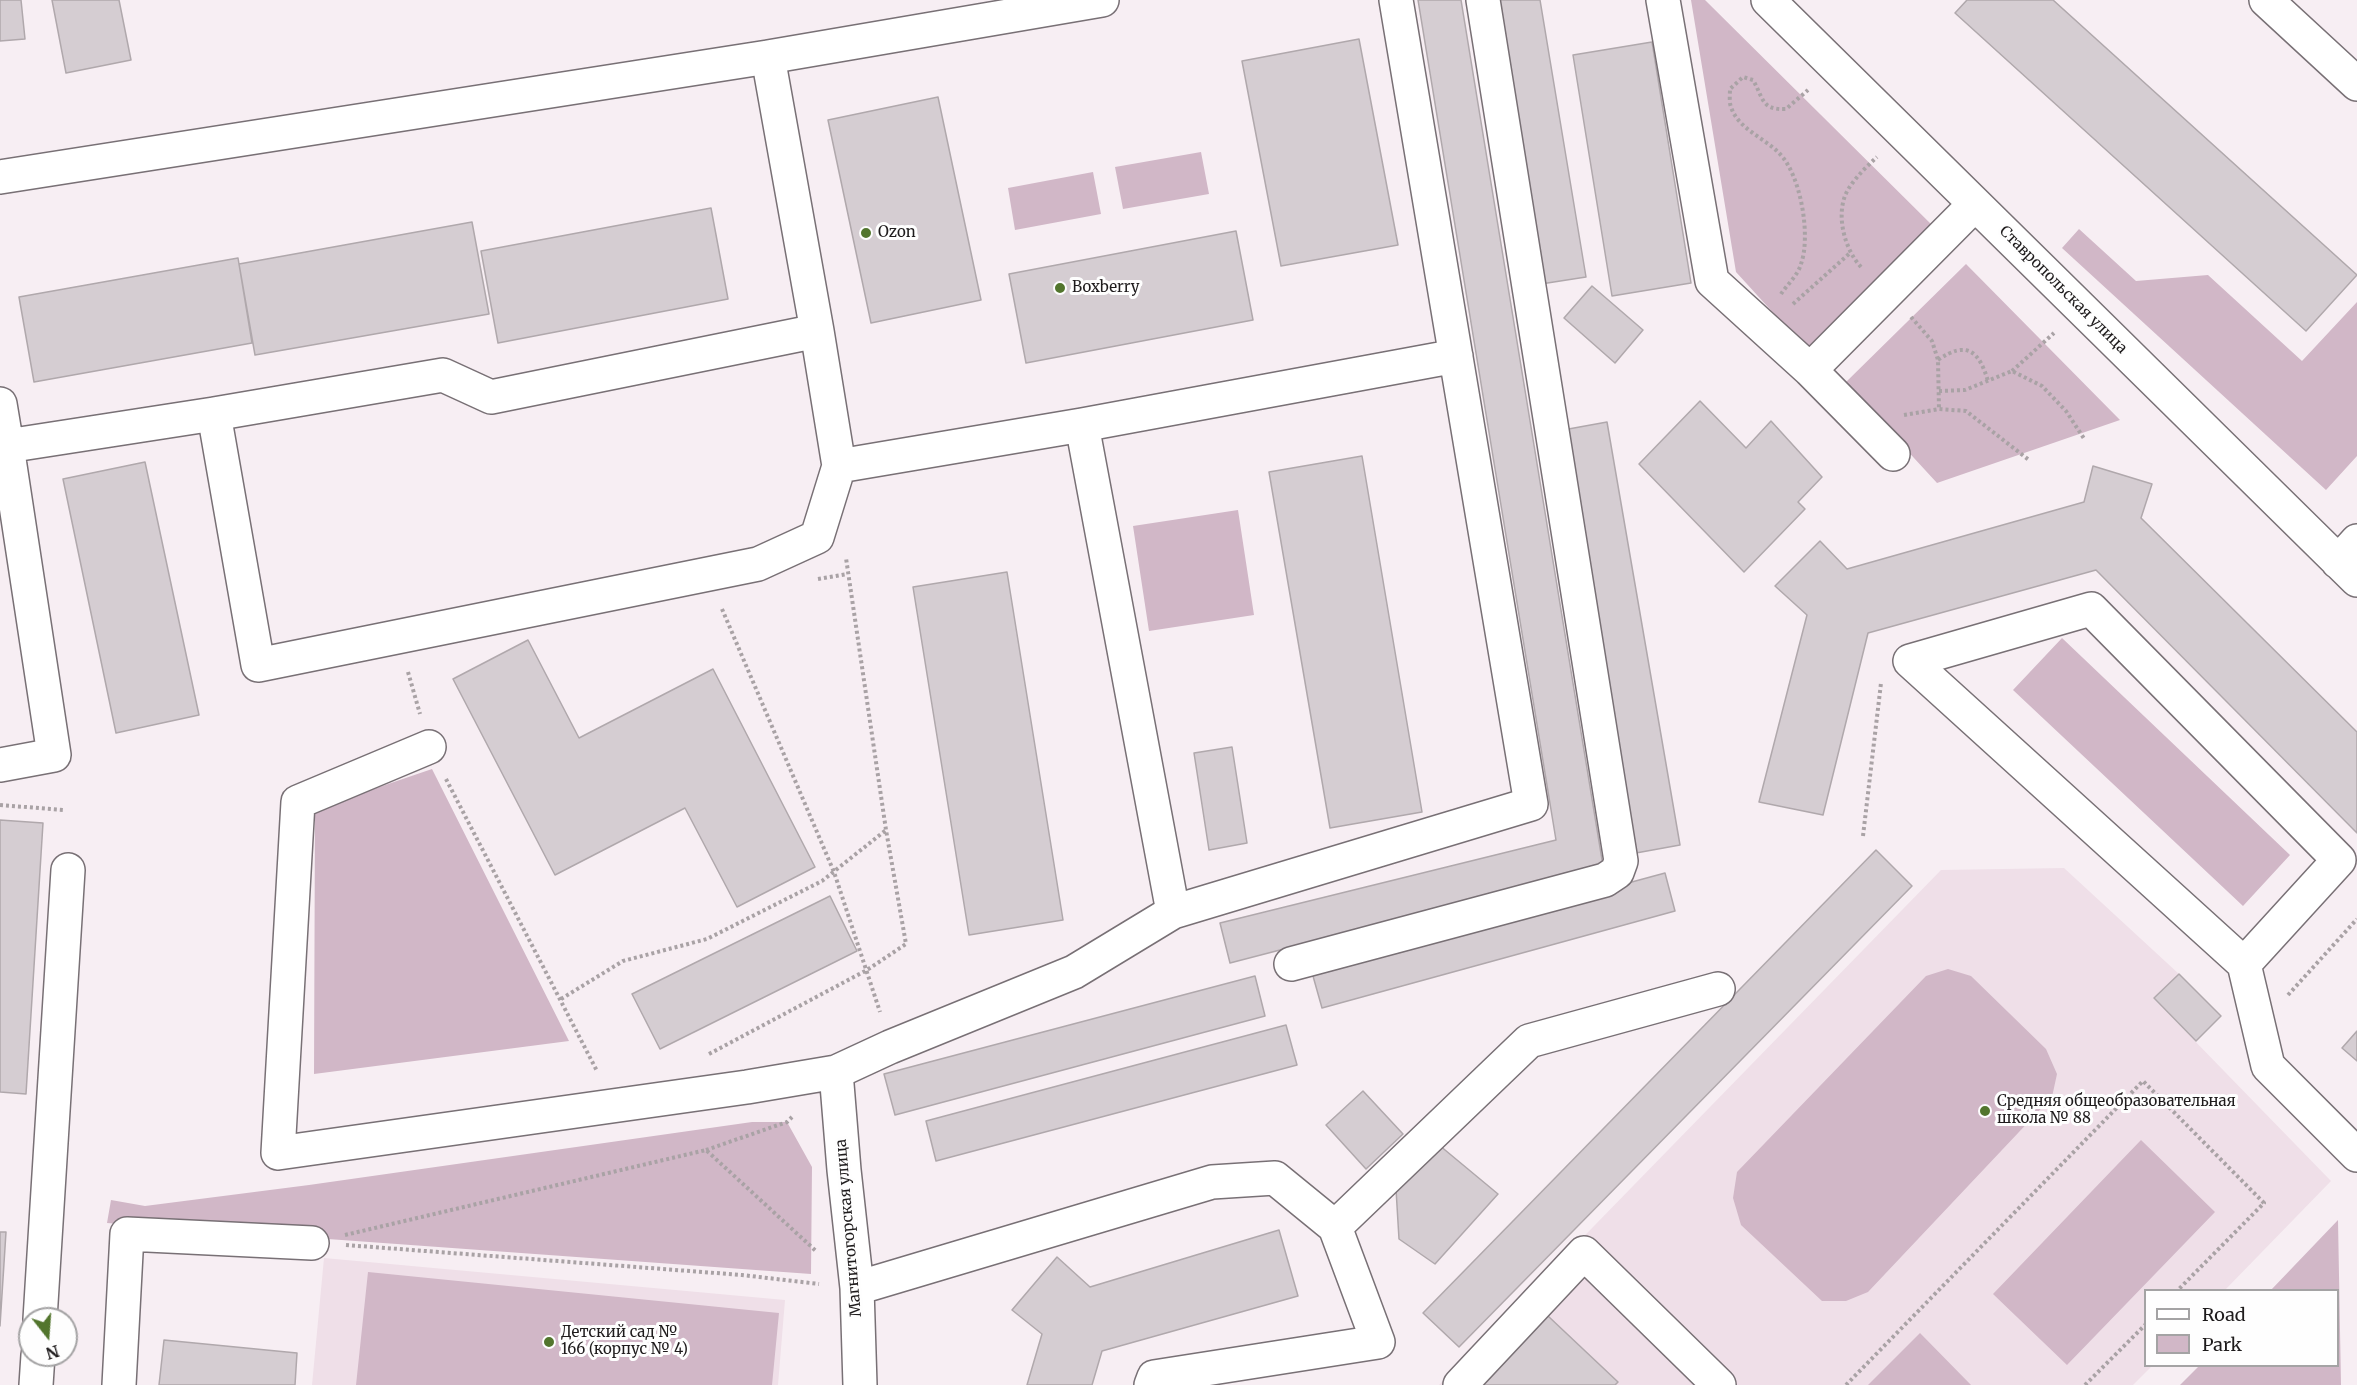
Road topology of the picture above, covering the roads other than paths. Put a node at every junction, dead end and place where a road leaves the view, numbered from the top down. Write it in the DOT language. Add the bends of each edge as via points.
graph roads {
  1 [pos="1102,0"];
  2 [pos="1396,0"];
  3 [pos="1483,0"];
  4 [pos="1663,0"];
  5 [pos="1768,0"];
  6 [pos="2266,0"];
  7 [pos="768,57"];
  8 [pos="2357,84"];
  9 [pos="0,177"];
  10 [pos="1975,204"];
  11 [pos="817,332"];
  12 [pos="1456,356"];
  13 [pos="1810,370"];
  14 [pos="0,404"];
  15 [pos="214,414"];
  16 [pos="1082,425"];
  17 [pos="7,446"];
  18 [pos="1893,454"];
  19 [pos="839,466"];
  20 [pos="2351,561"];
  21 [pos="429,747"];
  22 [pos="0,765"];
  23 [pos="68,870"];
  24 [pos="1173,912"];
  25 [pos="1292,964"];
  26 [pos="2244,964"];
  27 [pos="1718,989"];
  28 [pos="836,1072"];
  29 [pos="2357,1155"];
  30 [pos="1335,1227"];
  31 [pos="312,1243"];
  32 [pos="856,1288"];
  33 [pos="41,1307"];
  34 [pos="37,1367"];
  35 [pos="36,1385"];
  36 [pos="119,1385"];
  37 [pos="860,1385"];
  38 [pos="1151,1385"];
  39 [pos="1460,1385"];
  40 [pos="1719,1385"];
  1 -- 7 [label="street"];
  2 -- 12 [label="street"];
  3 -- 25 [label="street" via="1621,861 1617,872 1605,880"];
  4 -- 13 [label="street" via="1712,281"];
  5 -- 10 [label="street, Ставропольская улица"];
  6 -- 8 [label="street"];
  7 -- 9 [label="street"];
  7 -- 11 [label="street"];
  10 -- 13 [label="street"];
  10 -- 20 [label="street, Ставропольская улица"];
  11 -- 15 [label="street" via="491,397 443,375"];
  11 -- 19 [label="street"];
  12 -- 16 [label="street"];
  12 -- 24 [label="street" via="1531,804"];
  13 -- 18 [label="street"];
  14 -- 17 [label="street"];
  15 -- 17 [label="street"];
  15 -- 19 [label="street" via="258,665 758,564 817,537"];
  16 -- 19 [label="street"];
  16 -- 24 [label="street"];
  17 -- 22 [label="street" via="54,755"];
  21 -- 28 [label="street" via="298,802 278,1152"];
  23 -- 33 [label="street"];
  24 -- 28 [label="street" via="1074,972"];
  26 -- 26 [label="street" via="1989,734 1910,661 2091,609 2339,860"];
  26 -- 29 [label="street" via="2268,1066"];
  27 -- 30 [label="street" via="1529,1041"];
  28 -- 32 [label="street, Магнитогорская улица"];
  30 -- 32 [label="street" via="1275,1178 1212,1182"];
  30 -- 38 [label="street" via="1378,1342 1154,1377"];
  31 -- 36 [label="street" via="127,1234"];
  32 -- 37 [label="street, Магнитогорская улица"];
  34 -- 35 [label="street"];
  39 -- 40 [label="street" via="1584,1253"];
}
